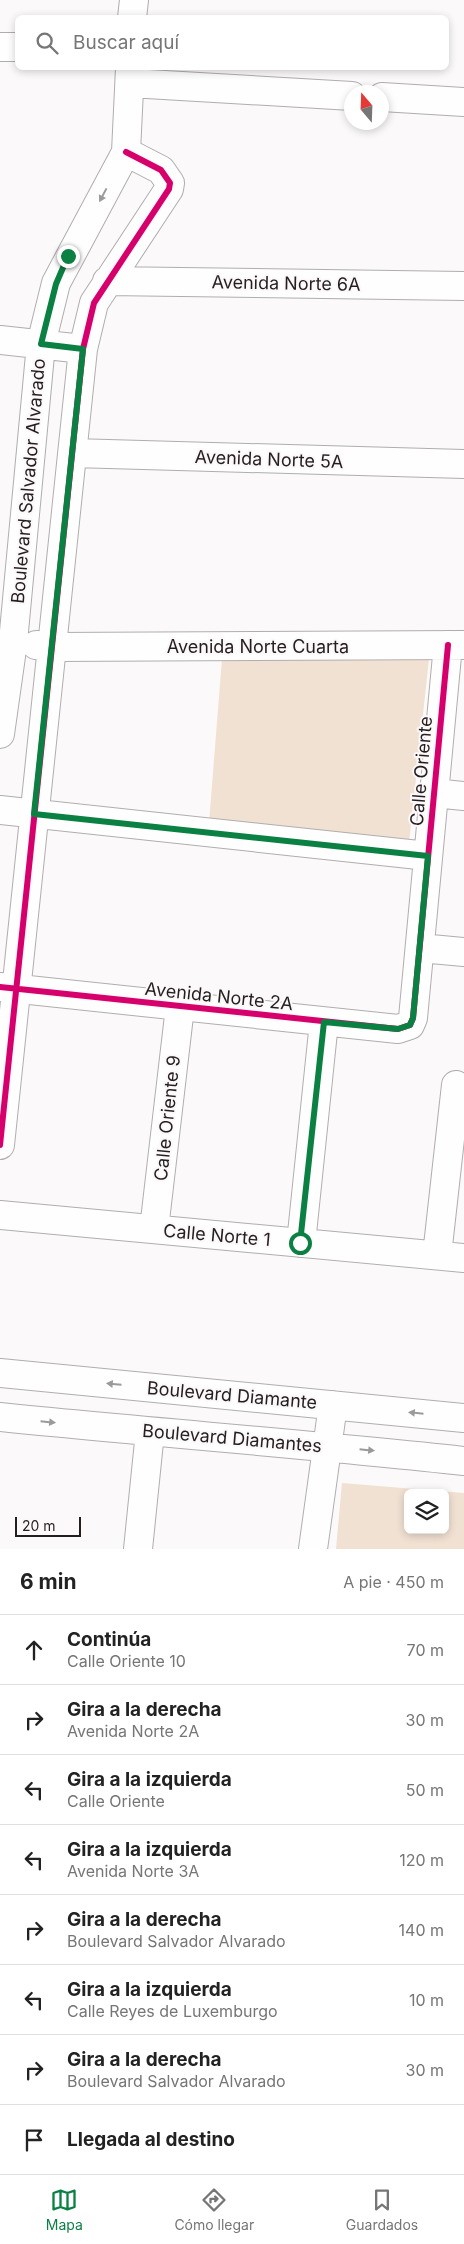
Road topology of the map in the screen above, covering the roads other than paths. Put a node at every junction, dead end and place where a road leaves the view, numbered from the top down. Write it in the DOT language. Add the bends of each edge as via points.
graph roads {
  1 [pos="134,0"];
  2 [pos="132,15"];
  3 [pos="0,47"];
  4 [pos="15,47"];
  5 [pos="130,76"];
  6 [pos="344,95"];
  7 [pos="389,98"];
  8 [pos="464,102"];
  9 [pos="126,152"];
  10 [pos="107,281"];
  11 [pos="464,286"];
  12 [pos="0,340"];
  13 [pos="41,344"];
  14 [pos="83,349"];
  15 [pos="73,453"];
  16 [pos="464,464"];
  17 [pos="6,642"];
  18 [pos="456,645"];
  19 [pos="53,647"];
  20 [pos="0,734"];
  21 [pos="434,793"];
  22 [pos="464,796"];
  23 [pos="0,810"];
  24 [pos="34,814"];
  25 [pos="428,856"];
  26 [pos="420,948"];
  27 [pos="464,952"];
  28 [pos="8,987"];
  29 [pos="180,1007"];
  30 [pos="413,1018"];
  31 [pos="324,1022"];
  32 [pos="456,1085"];
  33 [pos="0,1145"];
  34 [pos="0,1215"];
  35 [pos="154,1230"];
  36 [pos="300,1243"];
  37 [pos="437,1255"];
  38 [pos="464,1258"];
  39 [pos="0,1373"];
  40 [pos="333,1405"];
  41 [pos="0,1417"];
  42 [pos="464,1418"];
  43 [pos="150,1432"];
  44 [pos="326,1446"];
  45 [pos="464,1461"];
  46 [pos="138,1549"];
  47 [pos="313,1549"];
  1 -- 2 [label="street"];
  3 -- 4 [label="street"];
  5 -- 6 [label="street"];
  5 -- 9 [label="street"];
  7 -- 8 [label="street"];
  9 -- 10 [label="street" via="161,170 170,184"];
  9 -- 13 [label="street, Boulevard Salvador Alvarado, one-way" via="56,284"];
  10 -- 11 [label="street, Avenida Norte 6A"];
  10 -- 14 [label="street" via="94,303"];
  12 -- 13 [label="street"];
  13 -- 14 [label="street"];
  13 -- 17 [label="street, Boulevard Salvador Alvarado"];
  14 -- 15 [label="street"];
  15 -- 16 [label="street, Avenida Norte 5A"];
  15 -- 19 [label="street"];
  17 -- 19 [label="street, Avenida Norte Cuarta"];
  17 -- 20 [label="street, Boulevard Salvador Alvarado"];
  18 -- 19 [label="street, Avenida Norte Cuarta"];
  18 -- 21 [label="street, Calle Oriente"];
  19 -- 24 [label="street"];
  21 -- 22 [label="street"];
  21 -- 25 [label="street, Calle Oriente"];
  23 -- 24 [label="street"];
  24 -- 25 [label="street"];
  24 -- 28 [label="street"];
  25 -- 26 [label="street, Calle Oriente"];
  26 -- 27 [label="street"];
  26 -- 30 [label="street, Calle Oriente"];
  28 -- 29 [label="street, Avenida Norte 2A"];
  28 -- 33 [label="street"];
  29 -- 31 [label="street, Avenida Norte 2A"];
  29 -- 35 [label="street, Calle Oriente 9"];
  30 -- 31 [label="street, Avenida Norte 2A" via="410,1025 398,1029"];
  31 -- 36 [label="street"];
  32 -- 37 [label="street"];
  34 -- 35 [label="street, Calle Norte 1"];
  35 -- 36 [label="street, Calle Norte 1"];
  36 -- 37 [label="street, Calle Norte 1"];
  37 -- 38 [label="street, Calle Norte 1"];
  40 -- 39 [label="street, Boulevard Diamante, one-way"];
  42 -- 40 [label="street, Boulevard Diamante, one-way"];
  40 -- 44 [label="street"];
  41 -- 43 [label="street, Boulevard Diamantes, one-way"];
  43 -- 44 [label="street, Boulevard Diamantes"];
  43 -- 46 [label="street"];
  44 -- 45 [label="street, Boulevard Diamantes, one-way"];
  44 -- 47 [label="street"];
}
